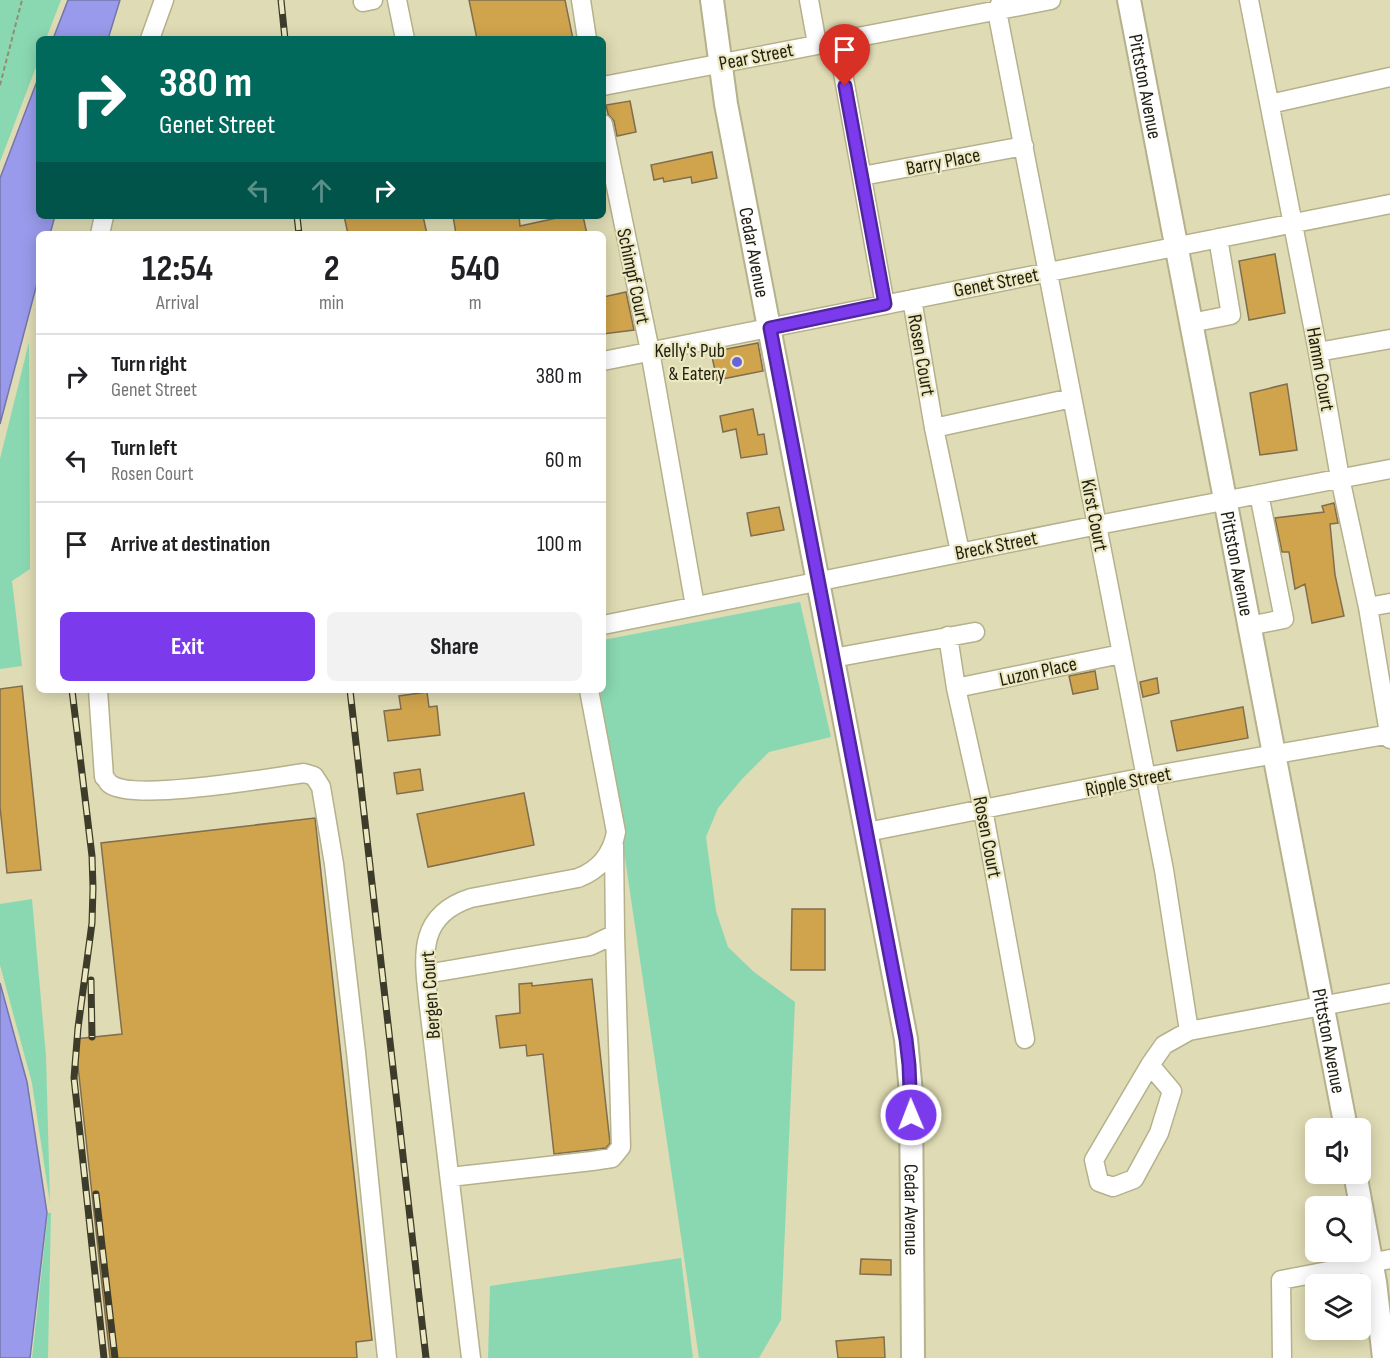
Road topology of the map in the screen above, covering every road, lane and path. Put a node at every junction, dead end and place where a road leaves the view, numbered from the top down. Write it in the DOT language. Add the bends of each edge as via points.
graph roads {
  1 [pos="22,0"];
  2 [pos="164,0"];
  3 [pos="397,0"];
  4 [pos="581,0"];
  5 [pos="712,0"];
  6 [pos="810,0"];
  7 [pos="1051,0"];
  8 [pos="1129,0"];
  9 [pos="1249,0"];
  10 [pos="998,4"];
  11 [pos="891,18"];
  12 [pos="151,36"];
  13 [pos="404,36"];
  14 [pos="587,36"];
  15 [pos="837,40"];
  16 [pos="817,44"];
  17 [pos="721,63"];
  18 [pos="1390,77"];
  19 [pos="0,85"];
  20 [pos="606,85"];
  21 [pos="1270,104"];
  22 [pos="606,138"];
  23 [pos="1024,146"];
  24 [pos="862,176"];
  25 [pos="1390,204"];
  26 [pos="1292,223"];
  27 [pos="1218,238"];
  28 [pos="1176,246"];
  29 [pos="1048,272"];
  30 [pos="912,299"];
  31 [pos="885,304"];
  32 [pos="1191,323"];
  33 [pos="770,328"];
  34 [pos="1390,339"];
  35 [pos="650,351"];
  36 [pos="1318,352"];
  37 [pos="606,360"];
  38 [pos="1072,398"];
  39 [pos="934,428"];
  40 [pos="1390,469"];
  41 [pos="1340,478"];
  42 [pos="1259,494"];
  43 [pos="1225,500"];
  44 [pos="1098,525"];
  45 [pos="960,552"];
  46 [pos="819,581"];
  47 [pos="1390,603"];
  48 [pos="694,606"];
  49 [pos="1368,608"];
  50 [pos="606,624"];
  51 [pos="1249,626"];
  52 [pos="975,632"];
  53 [pos="948,636"];
  54 [pos="1121,654"];
  55 [pos="834,658"];
  56 [pos="956,688"];
  57 [pos="98,693"];
  58 [pos="590,693"];
  59 [pos="1390,736"];
  60 [pos="1274,754"];
  61 [pos="1145,777"];
  62 [pos="983,809"];
  63 [pos="867,832"];
  64 [pos="614,845"];
  65 [pos="615,934"];
  66 [pos="426,974"];
  67 [pos="1390,993"];
  68 [pos="1322,1006"];
  69 [pos="1189,1031"];
  70 [pos="1025,1039"];
  71 [pos="1150,1065"];
  72 [pos="1344,1118"];
  73 [pos="450,1177"];
  74 [pos="1357,1184"];
  75 [pos="1381,1261"];
  76 [pos="387,1358"];
  77 [pos="471,1358"];
  78 [pos="913,1358"];
  79 [pos="1282,1358"];
  80 [pos="1384,1358"];
  1 -- 19 [label="path"];
  2 -- 12 [label="street"];
  3 -- 13 [label="street"];
  4 -- 14 [label="street"];
  5 -- 17 [label="main road, Cedar Avenue"];
  6 -- 16 [label="street"];
  7 -- 10 [label="street, Pear Street"];
  8 -- 28 [label="main road, Pittston Avenue"];
  9 -- 21 [label="street, Hamm Court"];
  10 -- 11 [label="street"];
  10 -- 15 [label="street, Pear Street"];
  10 -- 23 [label="street, Kirst Court"];
  15 -- 16 [label="street, Pear Street"];
  15 -- 24 [label="street, Rosen Court"];
  16 -- 17 [label="street, Pear Street"];
  17 -- 20 [label="street, Pear Street"];
  17 -- 33 [label="main road, Cedar Avenue"];
  18 -- 21 [label="street"];
  21 -- 26 [label="street, Hamm Court"];
  22 -- 35 [label="street, Schimpf Court"];
  23 -- 24 [label="street, Barry Place"];
  23 -- 29 [label="street, Kirst Court"];
  24 -- 31 [label="street, Rosen Court"];
  25 -- 26 [label="street, Genet Street"];
  26 -- 27 [label="street, Genet Street"];
  26 -- 36 [label="street, Hamm Court"];
  27 -- 28 [label="street, Genet Street"];
  27 -- 32 [label="street" via="1231,315"];
  28 -- 29 [label="street, Genet Street"];
  28 -- 32 [label="main road, Pittston Avenue"];
  29 -- 30 [label="street, Genet Street"];
  29 -- 38 [label="street, Kirst Court"];
  30 -- 31 [label="street, Genet Street"];
  30 -- 39 [label="street, Rosen Court"];
  31 -- 33 [label="street, Genet Street"];
  32 -- 43 [label="main road, Pittston Avenue"];
  33 -- 35 [label="street, Genet Street"];
  33 -- 46 [label="main road, Cedar Avenue"];
  34 -- 36 [label="street"];
  35 -- 37 [label="street, Genet Street"];
  35 -- 48 [label="street, Schimpf Court"];
  36 -- 41 [label="street, Hamm Court"];
  38 -- 39 [label="street"];
  38 -- 44 [label="street, Kirst Court"];
  39 -- 45 [label="street, Rosen Court"];
  40 -- 41 [label="street, Breck Street"];
  41 -- 42 [label="street, Breck Street"];
  41 -- 49 [label="street, Hamm Court"];
  42 -- 43 [label="street, Breck Street"];
  42 -- 51 [label="street" via="1284,619"];
  43 -- 44 [label="street, Breck Street"];
  43 -- 51 [label="main road, Pittston Avenue"];
  44 -- 45 [label="street, Breck Street"];
  44 -- 54 [label="street, Kirst Court"];
  45 -- 46 [label="street, Breck Street"];
  46 -- 48 [label="street, Breck Street"];
  46 -- 55 [label="main road, Cedar Avenue"];
  47 -- 49 [label="street"];
  48 -- 50 [label="street, Breck Street"];
  49 -- 59 [label="street, Hamm Court"];
  51 -- 60 [label="main road, Pittston Avenue"];
  52 -- 53 [label="street"];
  53 -- 55 [label="street"];
  53 -- 56 [label="street, Rosen Court"];
  54 -- 56 [label="street, Luzon Place"];
  54 -- 61 [label="street, Kirst Court"];
  55 -- 63 [label="main road, Cedar Avenue"];
  56 -- 62 [label="street, Rosen Court"];
  57 -- 76 [label="street" via="104,777 110,784 129,790 193,789 304,773 314,776 321,787 337,888"];
  58 -- 64 [label="street" via="614,818"];
  59 -- 60 [label="street, Ripple Street"];
  60 -- 61 [label="street, Ripple Street"];
  60 -- 68 [label="main road, Pittston Avenue"];
  61 -- 62 [label="street, Ripple Street"];
  61 -- 69 [label="street, Kirst Court"];
  62 -- 63 [label="street, Ripple Street"];
  62 -- 70 [label="street, Rosen Court"];
  63 -- 78 [label="main road, Cedar Avenue" via="909,1065"];
  64 -- 65 [label="street"];
  64 -- 66 [label="street, Bergen Court" via="600,866 578,878 471,898 446,908 430,928"];
  65 -- 66 [label="street" via="590,946"];
  65 -- 73 [label="street" via="621,1147 612,1158"];
  66 -- 73 [label="street, Bergen Court"];
  67 -- 68 [label="street"];
  68 -- 69 [label="street"];
  68 -- 72 [label="main road, Pittston Avenue"];
  69 -- 71 [label="street" via="1164,1045"];
  71 -- 71 [label="street" via="1094,1160 1099,1182 1113,1187 1134,1179 1159,1133 1172,1091"];
  73 -- 77 [label="street, Bergen Court"];
  74 -- 75 [label="main road"];
  75 -- 79 [label="street" via="1281,1280"];
  75 -- 80 [label="main road"];
}
